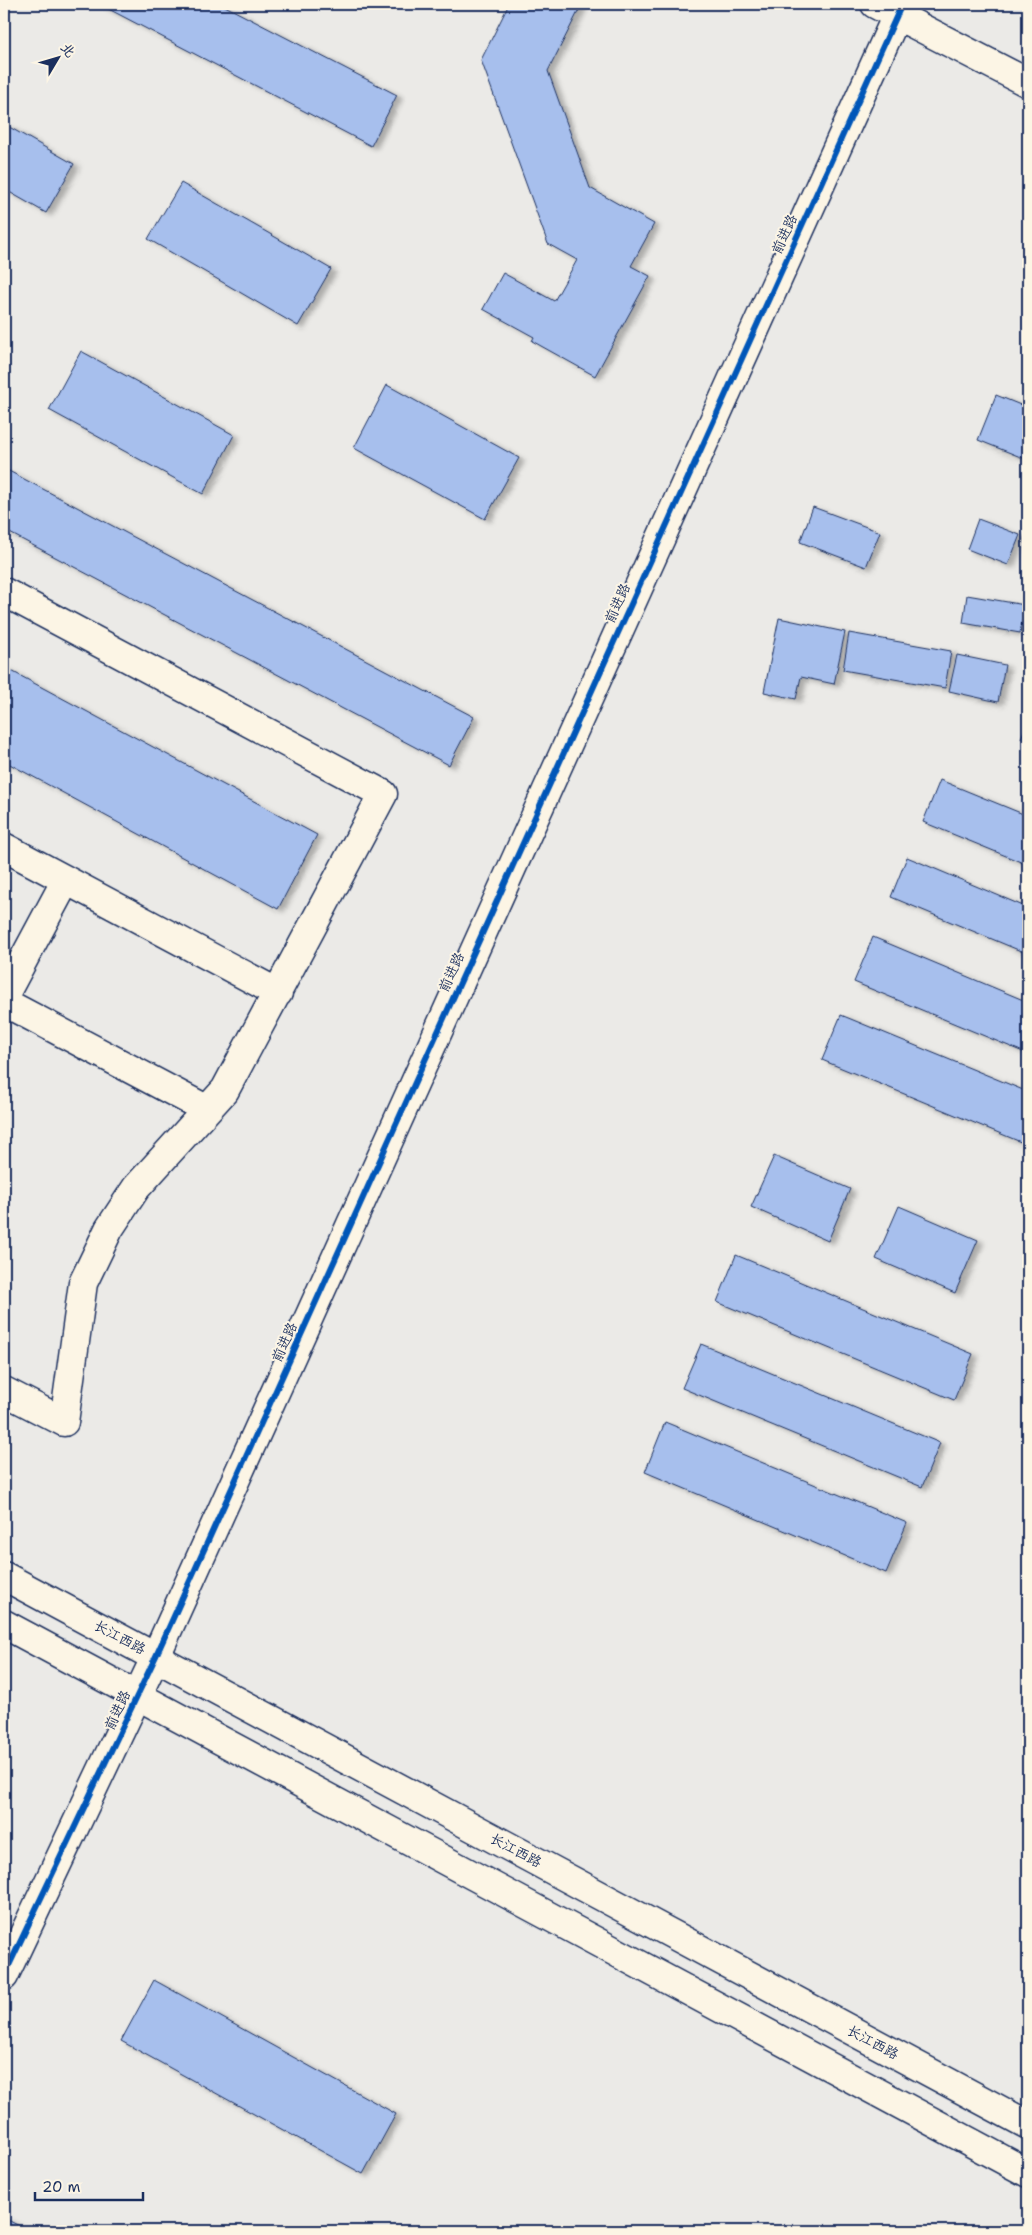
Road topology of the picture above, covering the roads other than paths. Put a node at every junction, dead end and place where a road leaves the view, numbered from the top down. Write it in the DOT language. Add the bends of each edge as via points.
graph roads {
  1 [pos="892,7"];
  2 [pos="1028,84"];
  3 [pos="4,592"];
  4 [pos="4,847"];
  5 [pos="66,880"];
  6 [pos="278,993"];
  7 [pos="4,996"];
  8 [pos="4,1002"];
  9 [pos="206,1109"];
  10 [pos="4,1391"];
  11 [pos="4,1576"];
  12 [pos="4,1624"];
  13 [pos="156,1656"];
  14 [pos="138,1695"];
  15 [pos="4,1976"];
  16 [pos="1028,2125"];
  17 [pos="1028,2173"];
  1 -- 2 [label="main road"];
  1 -- 13 [label="main road, 前进路"];
  3 -- 6 [label="main road" via="382,794"];
  4 -- 5 [label="main road"];
  5 -- 6 [label="main road"];
  5 -- 7 [label="main road"];
  6 -- 9 [label="main road" via="225,1090"];
  8 -- 9 [label="main road"];
  9 -- 10 [label="main road" via="136,1188 109,1229 83,1283 64,1422"];
  11 -- 13 [label="main road, 长江西路"];
  12 -- 14 [label="main road"];
  13 -- 14 [label="main road, 前进路"];
  13 -- 16 [label="main road, 长江西路"];
  14 -- 15 [label="main road, 前进路"];
  14 -- 17 [label="main road"];
}
